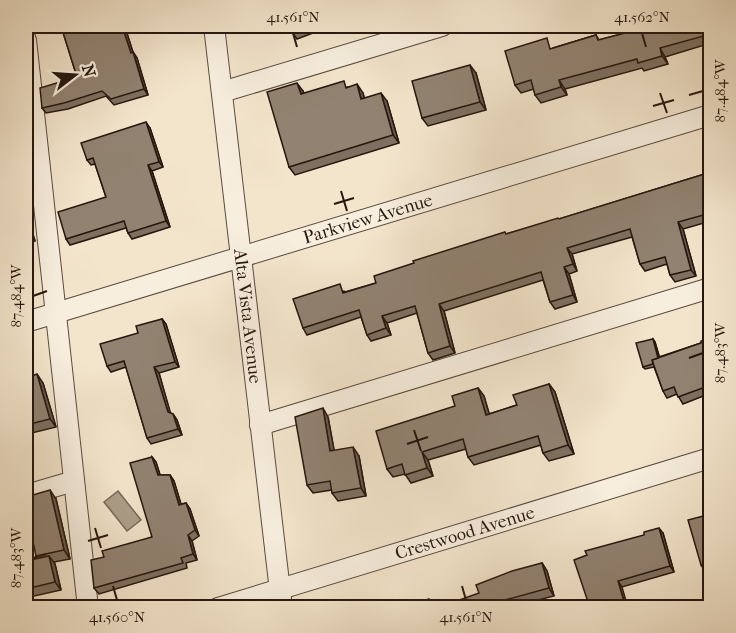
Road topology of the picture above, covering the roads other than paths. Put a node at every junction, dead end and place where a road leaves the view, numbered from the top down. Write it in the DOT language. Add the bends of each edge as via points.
graph roads {
  1 [pos="214,26"];
  2 [pos="442,26"];
  3 [pos="26,40"];
  4 [pos="222,92"];
  5 [pos="711,116"];
  6 [pos="31,147"];
  7 [pos="241,257"];
  8 [pos="711,288"];
  9 [pos="55,313"];
  10 [pos="26,322"];
  11 [pos="260,425"];
  12 [pos="711,458"];
  13 [pos="74,481"];
  14 [pos="26,495"];
  15 [pos="281,598"];
  16 [pos="88,608"];
  17 [pos="218,608"];
  1 -- 4 [label="street, Alta Vista Avenue"];
  2 -- 4 [label="street"];
  3 -- 6 [label="street"];
  4 -- 7 [label="street, Alta Vista Avenue"];
  5 -- 7 [label="street, Parkview Avenue"];
  6 -- 9 [label="street"];
  7 -- 9 [label="street, Parkview Avenue"];
  7 -- 11 [label="street, Alta Vista Avenue"];
  8 -- 11 [label="street"];
  9 -- 10 [label="street, Parkview Avenue"];
  9 -- 13 [label="street"];
  11 -- 15 [label="street, Alta Vista Avenue"];
  12 -- 15 [label="street, Crestwood Avenue"];
  13 -- 14 [label="street"];
  13 -- 16 [label="street"];
  15 -- 17 [label="street, Crestwood Avenue"];
}
